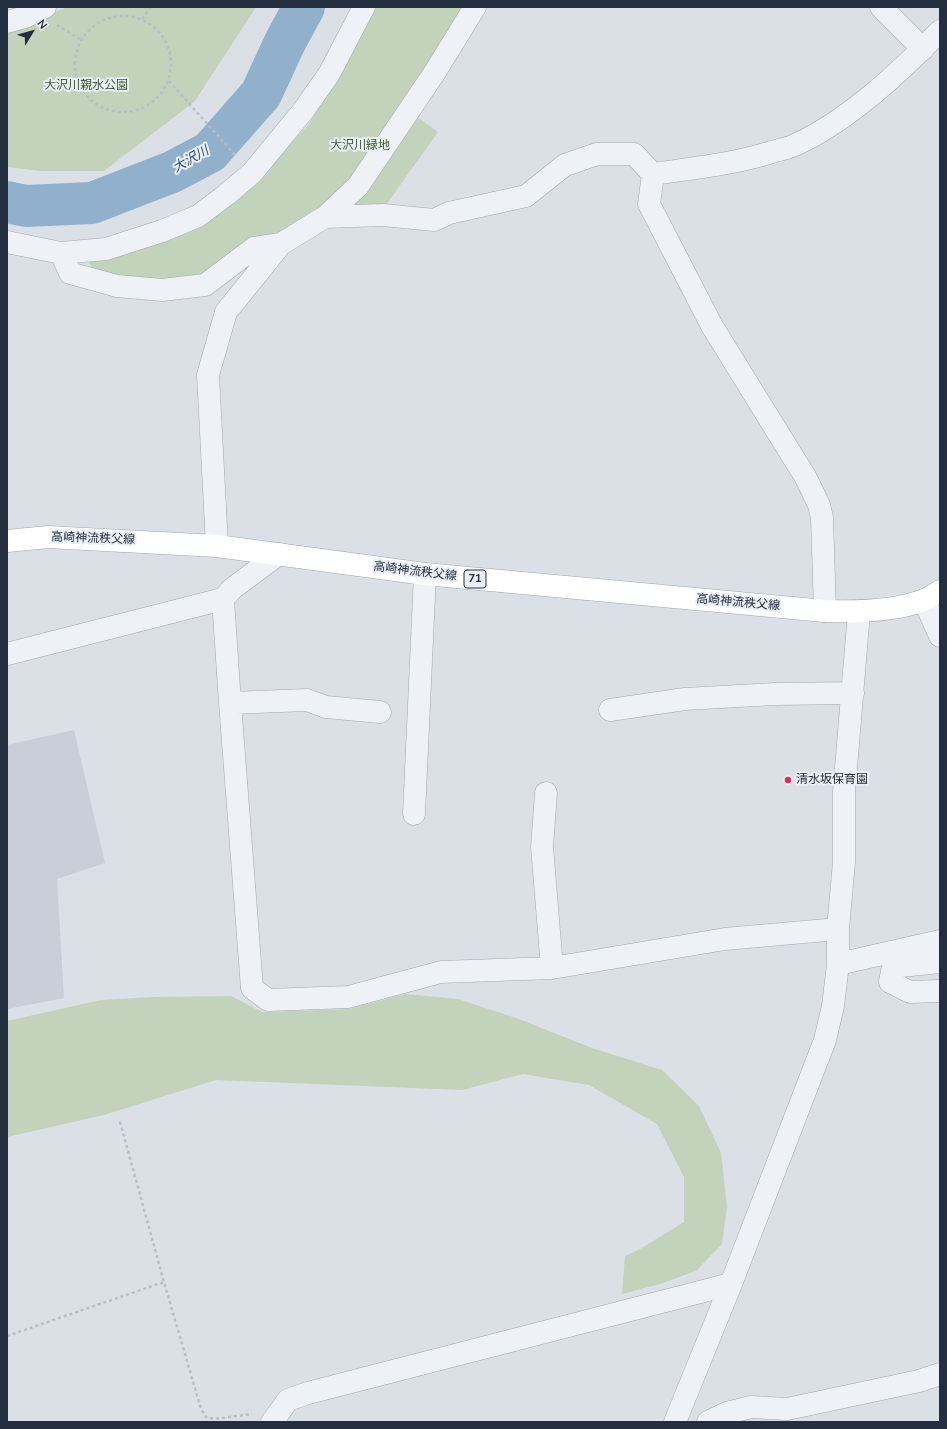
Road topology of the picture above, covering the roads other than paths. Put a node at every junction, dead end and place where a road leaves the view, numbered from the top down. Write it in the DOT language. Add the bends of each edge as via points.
graph roads {
  1 [pos="45,7"];
  2 [pos="364,7"];
  3 [pos="475,7"];
  4 [pos="881,7"];
  5 [pos="7,22"];
  6 [pos="940,31"];
  7 [pos="923,49"];
  8 [pos="653,174"];
  9 [pos="325,217"];
  10 [pos="7,242"];
  11 [pos="281,244"];
  12 [pos="61,253"];
  13 [pos="7,541"];
  14 [pos="216,546"];
  15 [pos="279,554"];
  16 [pos="425,574"];
  17 [pos="932,595"];
  18 [pos="223,599"];
  19 [pos="825,612"];
  20 [pos="859,612"];
  21 [pos="940,636"];
  22 [pos="7,654"];
  23 [pos="853,693"];
  24 [pos="230,703"];
  25 [pos="610,710"];
  26 [pos="380,712"];
  27 [pos="546,793"];
  28 [pos="414,814"];
  29 [pos="838,929"];
  30 [pos="940,941"];
  31 [pos="940,962"];
  32 [pos="838,964"];
  33 [pos="552,968"];
  34 [pos="940,991"];
  35 [pos="731,1284"];
  36 [pos="940,1374"];
  37 [pos="276,1417"];
  38 [pos="675,1422"];
  39 [pos="708,1422"];
  1 -- 5 [label="street"];
  2 -- 12 [label="street" via="329,74 303,111 252,173 226,195 198,216 162,230 106,249"];
  3 -- 9 [label="street" via="435,72 358,186"];
  4 -- 7 [label="street"];
  6 -- 7 [label="street"];
  7 -- 8 [label="street" via="883,86 833,124 795,145 752,159"];
  8 -- 9 [label="street" via="634,154 597,154 565,165 526,196 449,213 434,220 383,215"];
  8 -- 19 [label="street" via="649,204 712,326 806,478 819,505 822,518"];
  9 -- 11 [label="street"];
  10 -- 12 [label="street"];
  11 -- 12 [label="street" via="254,248 205,285 162,290 118,286 70,272"];
  11 -- 14 [label="street" via="226,312 208,375"];
  13 -- 14 [label="main road, 高崎神流秩父線 / 71" via="48,537"];
  14 -- 15 [label="main road, 高崎神流秩父線 / 71"];
  15 -- 16 [label="main road, 高崎神流秩父線 / 71"];
  15 -- 18 [label="street" via="233,588"];
  16 -- 19 [label="main road, 高崎神流秩父線 / 71"];
  16 -- 28 [label="street"];
  17 -- 20 [label="main road, 高崎神流秩父線 / 71" via="903,606"];
  17 -- 21 [label="street"];
  18 -- 22 [label="street"];
  18 -- 24 [label="street"];
  19 -- 20 [label="main road, 高崎神流秩父線 / 71"];
  20 -- 23 [label="street"];
  23 -- 25 [label="street" via="775,694 685,700"];
  23 -- 29 [label="street" via="844,792 844,862"];
  24 -- 26 [label="street" via="307,700 326,707"];
  24 -- 33 [label="street" via="252,988 268,1000 348,997 441,972"];
  27 -- 33 [label="street" via="542,847"];
  29 -- 32 [label="street"];
  29 -- 33 [label="street" via="726,939"];
  30 -- 32 [label="street"];
  31 -- 34 [label="street" via="901,966 892,971 890,982 910,992"];
  32 -- 35 [label="street" via="833,1006 825,1040"];
  35 -- 37 [label="street" via="308,1393 288,1400"];
  35 -- 38 [label="street"];
  36 -- 39 [label="street" via="919,1381 787,1409 751,1407 727,1413"];
}
